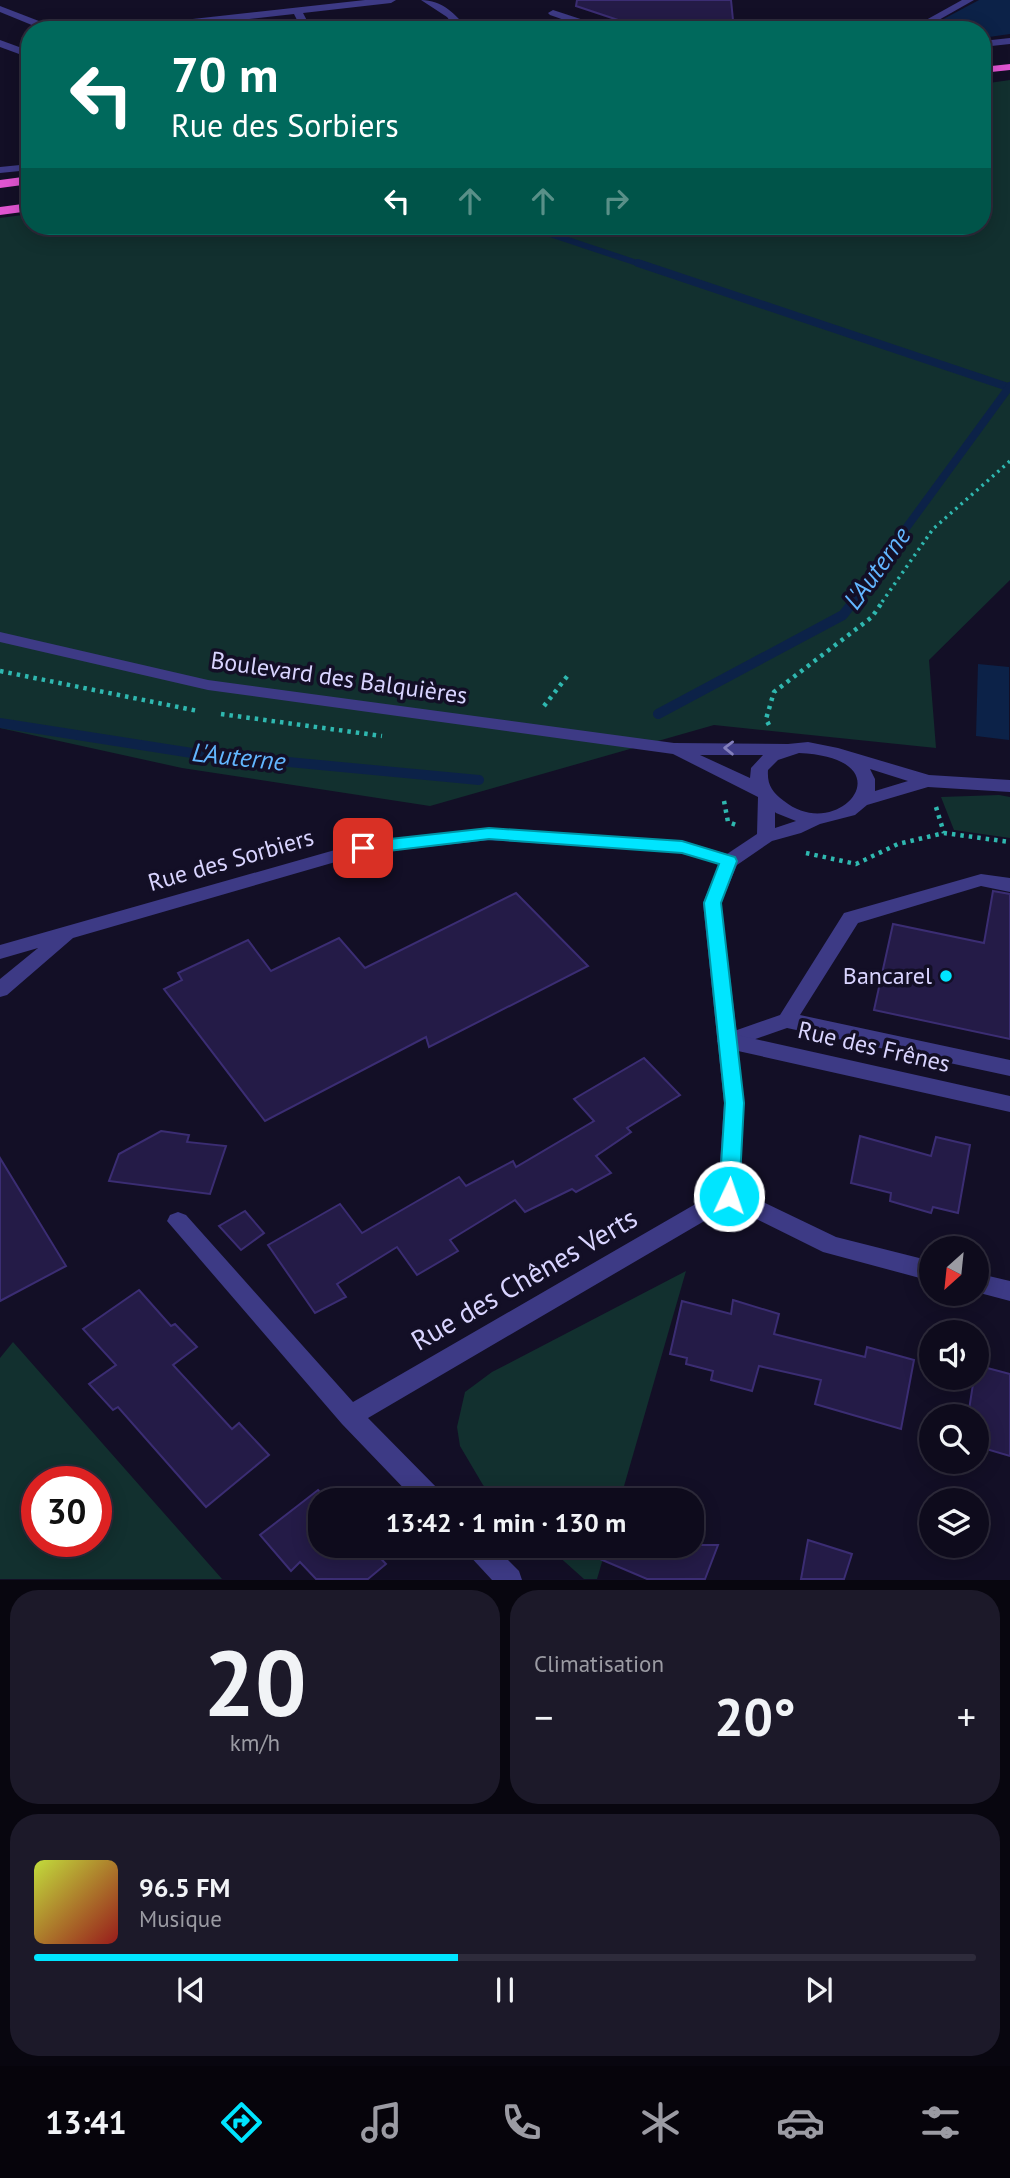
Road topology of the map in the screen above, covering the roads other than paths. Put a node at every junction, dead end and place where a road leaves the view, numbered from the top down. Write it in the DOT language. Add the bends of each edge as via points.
graph roads {
  1 [pos="391,0"];
  2 [pos="426,0"];
  3 [pos="969,0"];
  4 [pos="0,9"];
  5 [pos="297,11"];
  6 [pos="553,13"];
  7 [pos="30,21"];
  8 [pos="212,21"];
  9 [pos="303,21"];
  10 [pos="455,21"];
  11 [pos="577,21"];
  12 [pos="930,21"];
  13 [pos="1010,41"];
  14 [pos="0,43"];
  15 [pos="991,43"];
  16 [pos="21,51"];
  17 [pos="1010,54"];
  18 [pos="991,56"];
  19 [pos="1010,66"];
  20 [pos="991,69"];
  21 [pos="21,168"];
  22 [pos="0,170"];
  23 [pos="21,181"];
  24 [pos="0,184"];
  25 [pos="21,196"];
  26 [pos="0,198"];
  27 [pos="21,208"];
  28 [pos="0,211"];
  29 [pos="0,637"];
  30 [pos="674,749"];
  31 [pos="785,749"];
  32 [pos="841,754"];
  33 [pos="928,781"];
  34 [pos="1010,786"];
  35 [pos="763,794"];
  36 [pos="862,801"];
  37 [pos="817,818"];
  38 [pos="766,837"];
  39 [pos="729,861"];
  40 [pos="1010,885"];
  41 [pos="70,932"];
  42 [pos="0,952"];
  43 [pos="0,990"];
  44 [pos="787,1020"];
  45 [pos="727,1041"];
  46 [pos="1010,1068"];
  47 [pos="1010,1104"];
  48 [pos="729,1196"];
  49 [pos="178,1221"];
  50 [pos="919,1268"];
  51 [pos="989,1285"];
  52 [pos="1010,1291"];
  53 [pos="349,1416"];
  54 [pos="420,1488"];
  55 [pos="489,1558"];
  56 [pos="510,1580"];
  1 -- 5 [label="street"];
  2 -- 10 [label="street"];
  3 -- 12 [label="street"];
  4 -- 7 [label="street"];
  5 -- 8 [label="street"];
  5 -- 9 [label="street"];
  6 -- 11 [label="street"];
  13 -- 15 [label="street"];
  14 -- 16 [label="street"];
  17 -- 18 [label="highway"];
  19 -- 20 [label="highway"];
  21 -- 22 [label="street"];
  23 -- 24 [label="highway"];
  25 -- 26 [label="highway"];
  27 -- 28 [label="highway"];
  29 -- 30 [label="street, Boulevard des Balquières" via="208,685"];
  31 -- 30 [label="street, Boulevard des Balquières, one-way"];
  30 -- 35 [label="street, Boulevard des Balquières"];
  31 -- 32 [label="street" via="813,747"];
  31 -- 35 [label="street" via="761,765 758,777"];
  32 -- 33 [label="street"];
  32 -- 36 [label="street" via="866,781"];
  33 -- 34 [label="street"];
  33 -- 36 [label="street"];
  35 -- 37 [label="street" via="788,812"];
  35 -- 38 [label="street"];
  36 -- 37 [label="street" via="844,814"];
  37 -- 38 [label="street"];
  38 -- 39 [label="street"];
  39 -- 41 [label="street, Rue des Sorbiers" via="682,847 489,834 363,848"];
  39 -- 45 [label="street" via="712,903"];
  40 -- 44 [label="street" via="981,880 851,918"];
  41 -- 42 [label="street, Rue des Sorbiers"];
  41 -- 43 [label="street"];
  44 -- 45 [label="street"];
  44 -- 46 [label="street"];
  45 -- 47 [label="street, Rue des Frênes"];
  45 -- 48 [label="street" via="734,1103"];
  48 -- 50 [label="street" via="831,1245"];
  48 -- 53 [label="street, Rue des Chênes Verts"];
  49 -- 53 [label="street"];
  51 -- 52 [label="street"];
  53 -- 54 [label="street"];
  55 -- 56 [label="street"];
}
